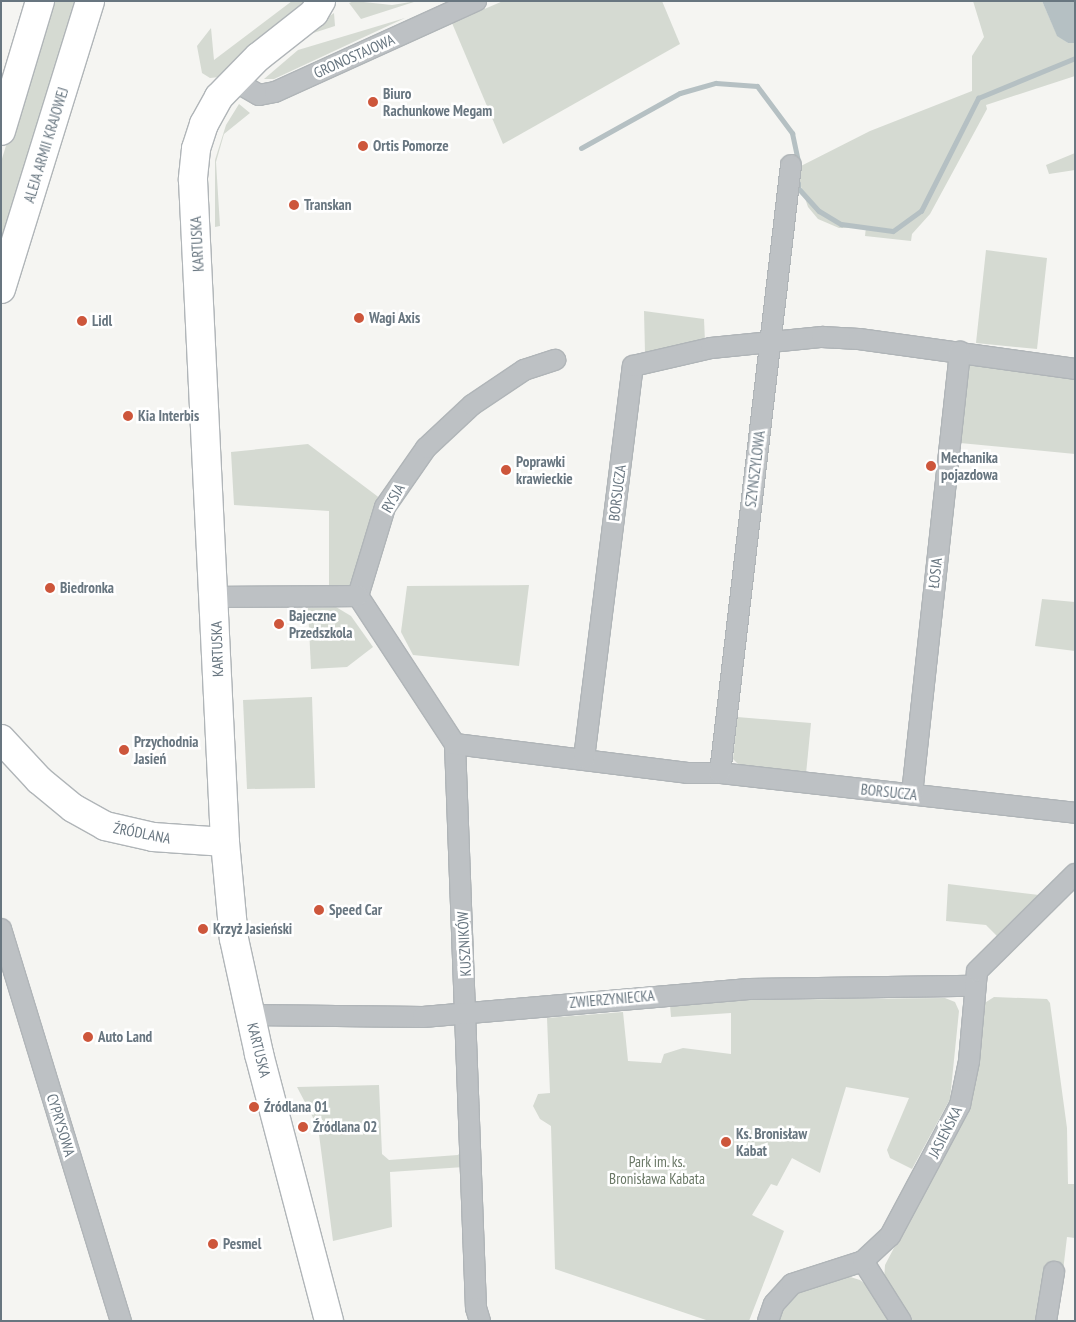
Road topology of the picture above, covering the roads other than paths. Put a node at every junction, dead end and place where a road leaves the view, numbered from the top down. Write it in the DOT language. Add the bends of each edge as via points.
graph roads {
  1 [pos="40,1"];
  2 [pos="90,1"];
  3 [pos="343,1"];
  4 [pos="476,1"];
  5 [pos="318,7"];
  6 [pos="233,80"];
  7 [pos="1,131"];
  8 [pos="791,165"];
  9 [pos="1,289"];
  10 [pos="770,342"];
  11 [pos="960,352"];
  12 [pos="555,360"];
  13 [pos="1075,369"];
  14 [pos="358,596"];
  15 [pos="215,597"];
  16 [pos="1,739"];
  17 [pos="455,744"];
  18 [pos="584,758"];
  19 [pos="720,773"];
  20 [pos="912,794"];
  21 [pos="1075,813"];
  22 [pos="225,842"];
  23 [pos="1075,874"];
  24 [pos="1,929"];
  25 [pos="974,986"];
  26 [pos="466,1014"];
  27 [pos="250,1015"];
  28 [pos="864,1261"];
  29 [pos="1054,1272"];
  30 [pos="121,1321"];
  31 [pos="329,1321"];
  32 [pos="480,1321"];
  33 [pos="768,1321"];
  34 [pos="901,1321"];
  35 [pos="1046,1321"];
  1 -- 7 [label="street"];
  2 -- 9 [label="street, ALEJA ARMII KRAJOWEJ"];
  3 -- 5 [label="street, KARTUSKA"];
  4 -- 6 [label="street, GRONOSTAJOWA" via="274,92 260,95"];
  5 -- 6 [label="street, KARTUSKA"];
  6 -- 15 [label="street, KARTUSKA" via="204,124 196,149 193,180"];
  8 -- 10 [label="street, SZYNSZYLOWA"];
  10 -- 11 [label="street" via="859,338"];
  10 -- 18 [label="street, BORSUCZA" via="711,348 633,366"];
  10 -- 19 [label="street, SZYNSZYLOWA"];
  11 -- 13 [label="street"];
  11 -- 20 [label="street, ŁOSIA"];
  12 -- 14 [label="street, RYSIA" via="524,370 472,405 426,448 384,507"];
  14 -- 15 [label="street"];
  14 -- 17 [label="street"];
  15 -- 22 [label="street, KARTUSKA"];
  16 -- 22 [label="street, ŹRÓDLANA" via="39,780 73,808 105,826 153,837"];
  17 -- 18 [label="street, BORSUCZA"];
  17 -- 26 [label="street, KUSZNIKÓW"];
  18 -- 19 [label="street, BORSUCZA" via="687,773"];
  19 -- 20 [label="street, BORSUCZA"];
  20 -- 21 [label="street, BORSUCZA"];
  22 -- 27 [label="street, KARTUSKA" via="234,938"];
  23 -- 25 [label="street, JASIEŃSKA" via="977,970"];
  24 -- 30 [label="street, CYPRYSOWA"];
  25 -- 26 [label="street, ZWIERZYNIECKA" via="749,989 662,994"];
  25 -- 28 [label="street, JASIEŃSKA" via="969,1062 960,1105 890,1236"];
  26 -- 27 [label="street, ZWIERZYNIECKA" via="423,1017"];
  26 -- 32 [label="street, KUSZNIKÓW" via="476,1308"];
  27 -- 31 [label="street, KARTUSKA"];
  28 -- 33 [label="street, JASIEŃSKA" via="792,1284 774,1304"];
  28 -- 34 [label="street"];
  29 -- 35 [label="street"];
}
